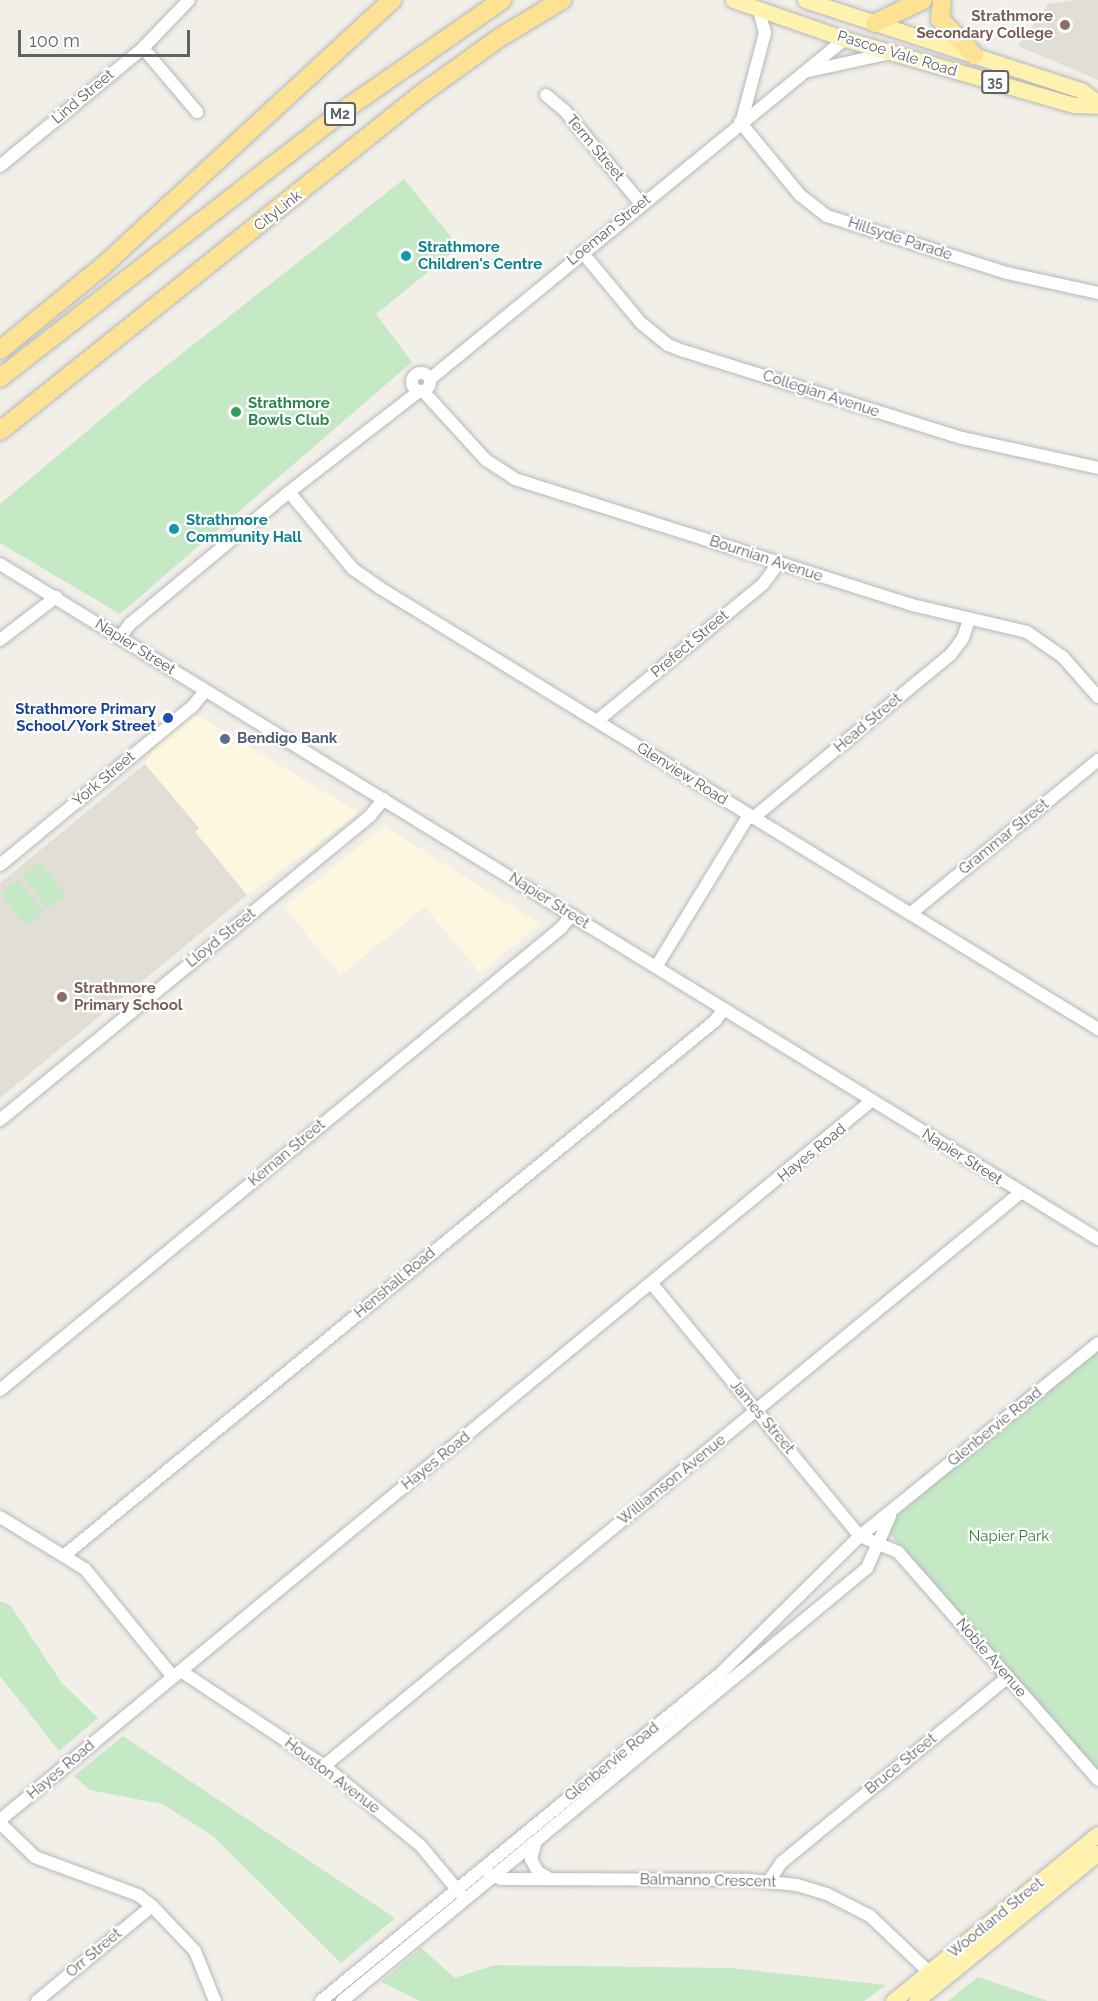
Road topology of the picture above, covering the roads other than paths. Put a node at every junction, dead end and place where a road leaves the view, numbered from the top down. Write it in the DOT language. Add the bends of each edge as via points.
graph roads {
  1 [pos="189,0"];
  2 [pos="393,0"];
  3 [pos="562,0"];
  4 [pos="733,0"];
  5 [pos="805,0"];
  6 [pos="923,0"];
  7 [pos="942,0"];
  8 [pos="498,3"];
  9 [pos="759,10"];
  10 [pos="875,23"];
  11 [pos="845,39"];
  12 [pos="143,48"];
  13 [pos="892,53"];
  14 [pos="974,55"];
  15 [pos="804,72"];
  16 [pos="546,95"];
  17 [pos="1098,104"];
  18 [pos="197,112"];
  19 [pos="741,121"];
  20 [pos="0,166"];
  21 [pos="641,204"];
  22 [pos="582,252"];
  23 [pos="1098,293"];
  24 [pos="0,350"];
  25 [pos="0,378"];
  26 [pos="423,384"];
  27 [pos="0,431"];
  28 [pos="1098,468"];
  29 [pos="290,492"];
  30 [pos="779,563"];
  31 [pos="0,564"];
  32 [pos="44,591"];
  33 [pos="56,597"];
  34 [pos="29,616"];
  35 [pos="969,619"];
  36 [pos="120,638"];
  37 [pos="0,640"];
  38 [pos="205,691"];
  39 [pos="1098,697"];
  40 [pos="597,721"];
  41 [pos="1098,760"];
  42 [pos="384,799"];
  43 [pos="751,816"];
  44 [pos="0,865"];
  45 [pos="910,914"];
  46 [pos="572,915"];
  47 [pos="656,967"];
  48 [pos="723,1010"];
  49 [pos="1098,1029"];
  50 [pos="871,1101"];
  51 [pos="0,1120"];
  52 [pos="1020,1193"];
  53 [pos="1098,1239"];
  54 [pos="652,1284"];
  55 [pos="1098,1343"];
  56 [pos="0,1390"];
  57 [pos="757,1411"];
  58 [pos="892,1512"];
  59 [pos="0,1517"];
  60 [pos="860,1536"];
  61 [pos="878,1543"];
  62 [pos="66,1554"];
  63 [pos="177,1674"];
  64 [pos="1008,1677"];
  65 [pos="324,1766"];
  66 [pos="1098,1780"];
  67 [pos="0,1822"];
  68 [pos="1098,1834"];
  69 [pos="540,1839"];
  70 [pos="794,1852"];
  71 [pos="1098,1853"];
  72 [pos="484,1867"];
  73 [pos="493,1877"];
  74 [pos="550,1880"];
  75 [pos="769,1881"];
  76 [pos="785,1883"];
  77 [pos="456,1889"];
  78 [pos="466,1900"];
  79 [pos="152,1906"];
  80 [pos="1019,1908"];
  81 [pos="934,1977"];
  82 [pos="350,1986"];
  83 [pos="37,2001"];
  84 [pos="215,2001"];
  85 [pos="321,2001"];
  86 [pos="342,2001"];
  87 [pos="893,2001"];
  88 [pos="916,2001"];
  1 -- 12 [label="street, Lind Street"];
  2 -- 24 [label="highway" via="103,266"];
  3 -- 27 [label="highway, CityLink / M2" via="420,95"];
  4 -- 9 [label="main road, Pascoe Vale Road / 35"];
  5 -- 10 [label="main road, Pascoe Vale Road / 35"];
  6 -- 10 [label="highway"];
  7 -- 14 [label="highway" via="940,19"];
  8 -- 25 [label="highway, M2" via="343,111"];
  9 -- 11 [label="main road, Pascoe Vale Road / 35"];
  9 -- 19 [label="street" via="765,33"];
  10 -- 11 [label="main road"];
  10 -- 14 [label="main road, Pascoe Vale Road / 35"];
  11 -- 13 [label="main road, Pascoe Vale Road / 35"];
  11 -- 15 [label="street, Loeman Street"];
  12 -- 18 [label="street"];
  12 -- 20 [label="street, Lind Street"];
  13 -- 15 [label="street"];
  13 -- 17 [label="main road, Pascoe Vale Road / 35" via="1074,105"];
  14 -- 17 [label="main road, Pascoe Vale Road / 35" via="1081,90"];
  15 -- 19 [label="street, Loeman Street"];
  16 -- 21 [label="street, Term Street" via="565,111"];
  19 -- 21 [label="street, Loeman Street"];
  19 -- 23 [label="street, Hillsyde Parade" via="800,195 827,216 1007,273"];
  21 -- 22 [label="street, Loeman Street"];
  22 -- 26 [label="street, Loeman Street"];
  22 -- 28 [label="street, Collegian Avenue" via="641,322 676,348 962,438"];
  26 -- 29 [label="street, Loeman Street"];
  26 -- 30 [label="street, Bournian Avenue" via="486,460 515,479"];
  29 -- 36 [label="street, Loeman Street" via="130,624"];
  29 -- 40 [label="street, Glenview Road" via="363,577"];
  30 -- 35 [label="street, Bournian Avenue"];
  30 -- 40 [label="street, Prefect Street" via="763,584"];
  31 -- 32 [label="street, Napier Street"];
  32 -- 33 [label="street, Napier Street"];
  32 -- 34 [label="street"];
  33 -- 34 [label="street"];
  33 -- 36 [label="street, Napier Street"];
  34 -- 37 [label="street"];
  35 -- 39 [label="street, Bournian Avenue" via="1012,627 1041,640 1063,657"];
  35 -- 43 [label="street, Head Street" via="963,638 951,654"];
  36 -- 38 [label="street, Napier Street"];
  38 -- 42 [label="street, Napier Street"];
  38 -- 44 [label="street, York Street" via="192,707"];
  40 -- 43 [label="street, Glenview Road"];
  41 -- 45 [label="street, Grammar Street"];
  42 -- 46 [label="street, Napier Street"];
  42 -- 51 [label="street, Lloyd Street" via="370,816"];
  43 -- 45 [label="street, Glenview Road"];
  43 -- 47 [label="street, Head Street"];
  45 -- 49 [label="street, Glenview Road"];
  46 -- 47 [label="street, Napier Street"];
  46 -- 56 [label="street, Kernan Street"];
  47 -- 48 [label="street, Napier Street"];
  48 -- 50 [label="street, Napier Street"];
  48 -- 62 [label="street, Henshall Road" via="715,1021"];
  50 -- 52 [label="street, Napier Street"];
  50 -- 54 [label="street, Hayes Road"];
  52 -- 53 [label="street, Napier Street"];
  52 -- 57 [label="street, Williamson Avenue"];
  54 -- 57 [label="street, James Street"];
  54 -- 63 [label="street, Hayes Road"];
  55 -- 58 [label="street, Glenbervie Road"];
  57 -- 60 [label="street, James Street"];
  57 -- 65 [label="street, Williamson Avenue"];
  58 -- 60 [label="street, Glenbervie Road"];
  58 -- 61 [label="street, Glenbervie Road"];
  59 -- 62 [label="street, Houston Avenue"];
  60 -- 61 [label="street, James Street"];
  60 -- 72 [label="street, Glenbervie Road" via="721,1673"];
  61 -- 64 [label="street, Noble Avenue" via="898,1552"];
  61 -- 69 [label="street, Glenbervie Road" via="867,1568"];
  62 -- 63 [label="street, Houston Avenue" via="85,1569"];
  63 -- 65 [label="street, Houston Avenue"];
  63 -- 67 [label="street, Hayes Road"];
  64 -- 66 [label="street, Noble Avenue"];
  64 -- 70 [label="street, Bruce Street"];
  65 -- 77 [label="street, Houston Avenue" via="420,1845"];
  67 -- 79 [label="street" via="35,1857 138,1895"];
  68 -- 80 [label="main road, Woodland Street"];
  69 -- 73 [label="street, Glenbervie Road"];
  69 -- 74 [label="street" via="533,1847 531,1859 538,1872"];
  70 -- 75 [label="street, Bruce Street"];
  70 -- 76 [label="street"];
  71 -- 80 [label="main road, Woodland Street"];
  72 -- 73 [label="street"];
  72 -- 77 [label="street, Glenbervie Road"];
  73 -- 74 [label="street, Balmanno Crescent"];
  73 -- 78 [label="street, Glenbervie Road"];
  74 -- 75 [label="street, Balmanno Crescent"];
  75 -- 76 [label="street, Balmanno Crescent"];
  76 -- 81 [label="street, Balmanno Crescent" via="827,1894 870,1916"];
  77 -- 78 [label="street, Houston Avenue"];
  77 -- 82 [label="street, Glenbervie Road"];
  78 -- 82 [label="street, Glenbervie Road"];
  79 -- 83 [label="street, Orr Street"];
  79 -- 84 [label="street" via="195,1951"];
  80 -- 81 [label="main road, Woodland Street"];
  81 -- 87 [label="main road, Woodland Street"];
  81 -- 88 [label="main road, Woodland Street"];
  82 -- 85 [label="street, Glenbervie Road"];
  82 -- 86 [label="street, Glenbervie Road"];
}
